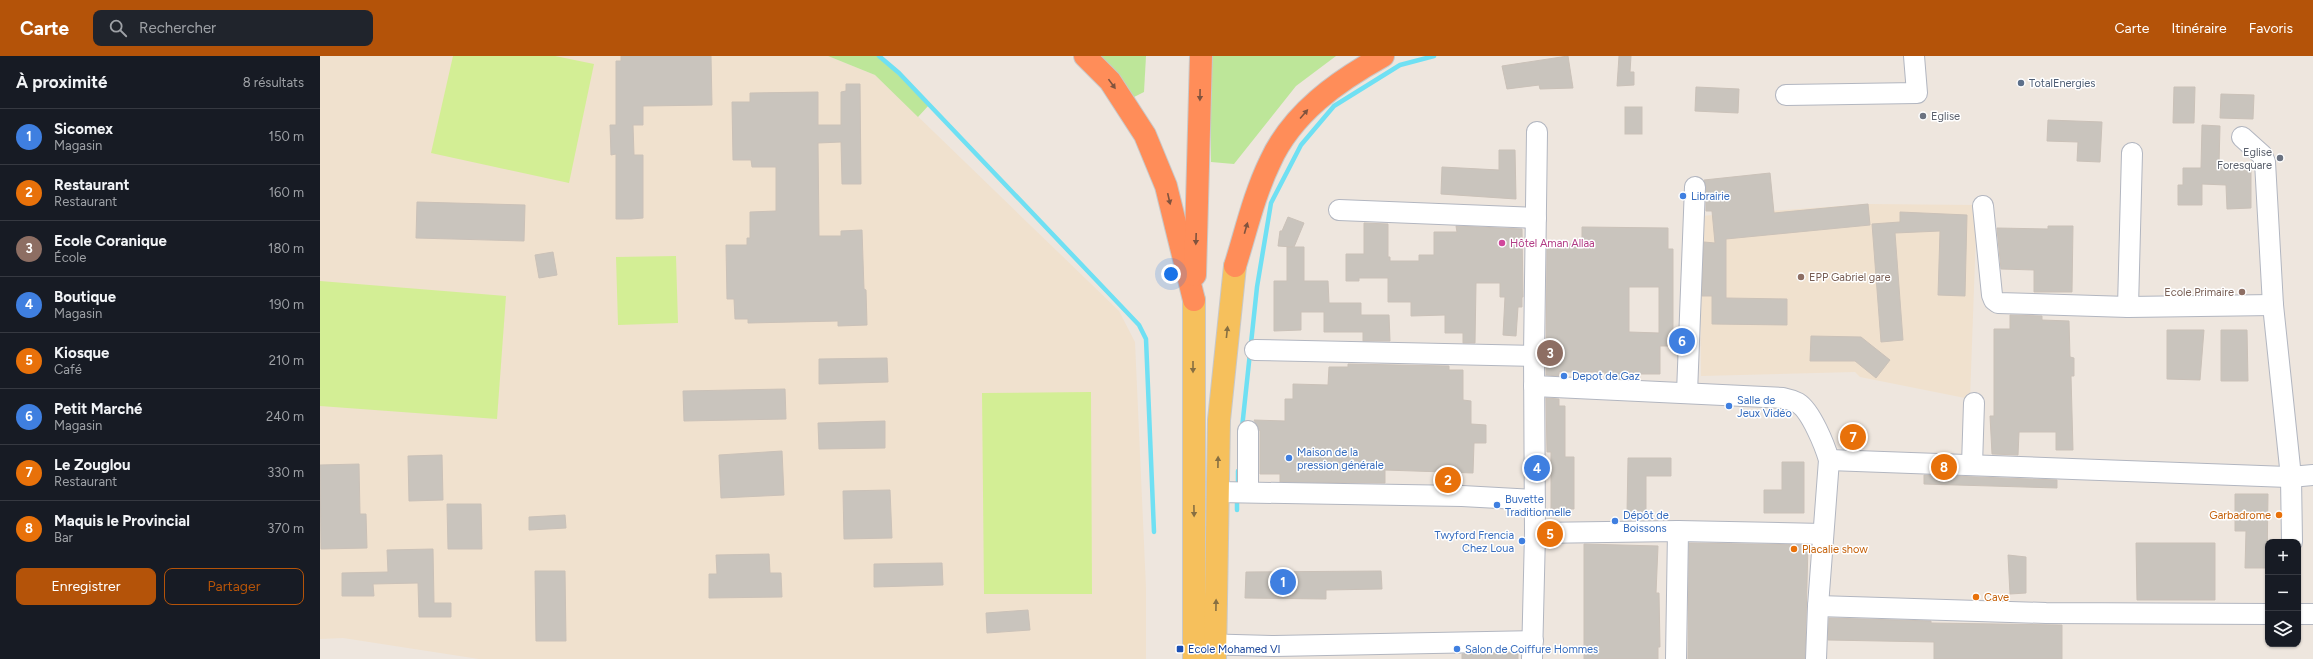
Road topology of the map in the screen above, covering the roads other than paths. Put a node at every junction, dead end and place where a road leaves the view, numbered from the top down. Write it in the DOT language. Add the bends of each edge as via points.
graph roads {
  1 [pos="1085,56"];
  2 [pos="1201,56"];
  3 [pos="1383,56"];
  4 [pos="1914,56"];
  5 [pos="1786,95"];
  6 [pos="1537,132"];
  7 [pos="2242,138"];
  8 [pos="2132,153"];
  9 [pos="1695,186"];
  10 [pos="1983,206"];
  11 [pos="1339,210"];
  12 [pos="1536,218"];
  13 [pos="1235,266"];
  14 [pos="1194,300"];
  15 [pos="2273,305"];
  16 [pos="2128,308"];
  17 [pos="1255,350"];
  18 [pos="1534,356"];
  19 [pos="1534,386"];
  20 [pos="1687,393"];
  21 [pos="1974,404"];
  22 [pos="1248,431"];
  23 [pos="1829,460"];
  24 [pos="1972,465"];
  25 [pos="2313,474"];
  26 [pos="2291,477"];
  27 [pos="1234,492"];
  28 [pos="1535,500"];
  29 [pos="1678,531"];
  30 [pos="1536,533"];
  31 [pos="1823,534"];
  32 [pos="2292,539"];
  33 [pos="1818,606"];
  34 [pos="2265,614"];
  35 [pos="2301,614"];
  36 [pos="2313,614"];
  37 [pos="1533,650"];
  38 [pos="1205,652"];
  39 [pos="1676,659"];
  40 [pos="1816,659"];
  1 -- 14 [label="highway, one-way" via="1110,81 1145,135 1166,186"];
  2 -- 14 [label="highway, one-way"];
  13 -- 3 [label="highway, one-way" via="1255,198 1270,161 1288,133 1314,102 1348,76"];
  4 -- 5 [label="street" via="1917,93"];
  6 -- 12 [label="street"];
  7 -- 15 [label="street" via="2262,155 2265,162"];
  8 -- 16 [label="street"];
  9 -- 20 [label="street"];
  10 -- 16 [label="street" via="1994,300 1998,303"];
  11 -- 12 [label="street"];
  12 -- 18 [label="street"];
  27 -- 13 [label="main road, one-way" via="1219,420"];
  14 -- 38 [label="main road, one-way"];
  15 -- 16 [label="street"];
  15 -- 26 [label="street"];
  17 -- 18 [label="street"];
  18 -- 19 [label="street"];
  19 -- 20 [label="street"];
  19 -- 28 [label="street"];
  20 -- 23 [label="street" via="1784,398 1800,404 1816,426"];
  21 -- 24 [label="street"];
  22 -- 27 [label="street"];
  23 -- 24 [label="street"];
  23 -- 31 [label="street"];
  24 -- 26 [label="street"];
  25 -- 26 [label="street"];
  26 -- 32 [label="street"];
  27 -- 28 [label="street" via="1462,496"];
  38 -- 27 [label="main road, one-way"];
  28 -- 30 [label="street"];
  29 -- 30 [label="street"];
  29 -- 31 [label="street"];
  29 -- 39 [label="street"];
  30 -- 37 [label="street"];
  31 -- 33 [label="street"];
  33 -- 34 [label="street" via="2046,613"];
  33 -- 40 [label="street"];
  35 -- 36 [label="street"];
  37 -- 38 [label="street" via="1274,646"];
}
